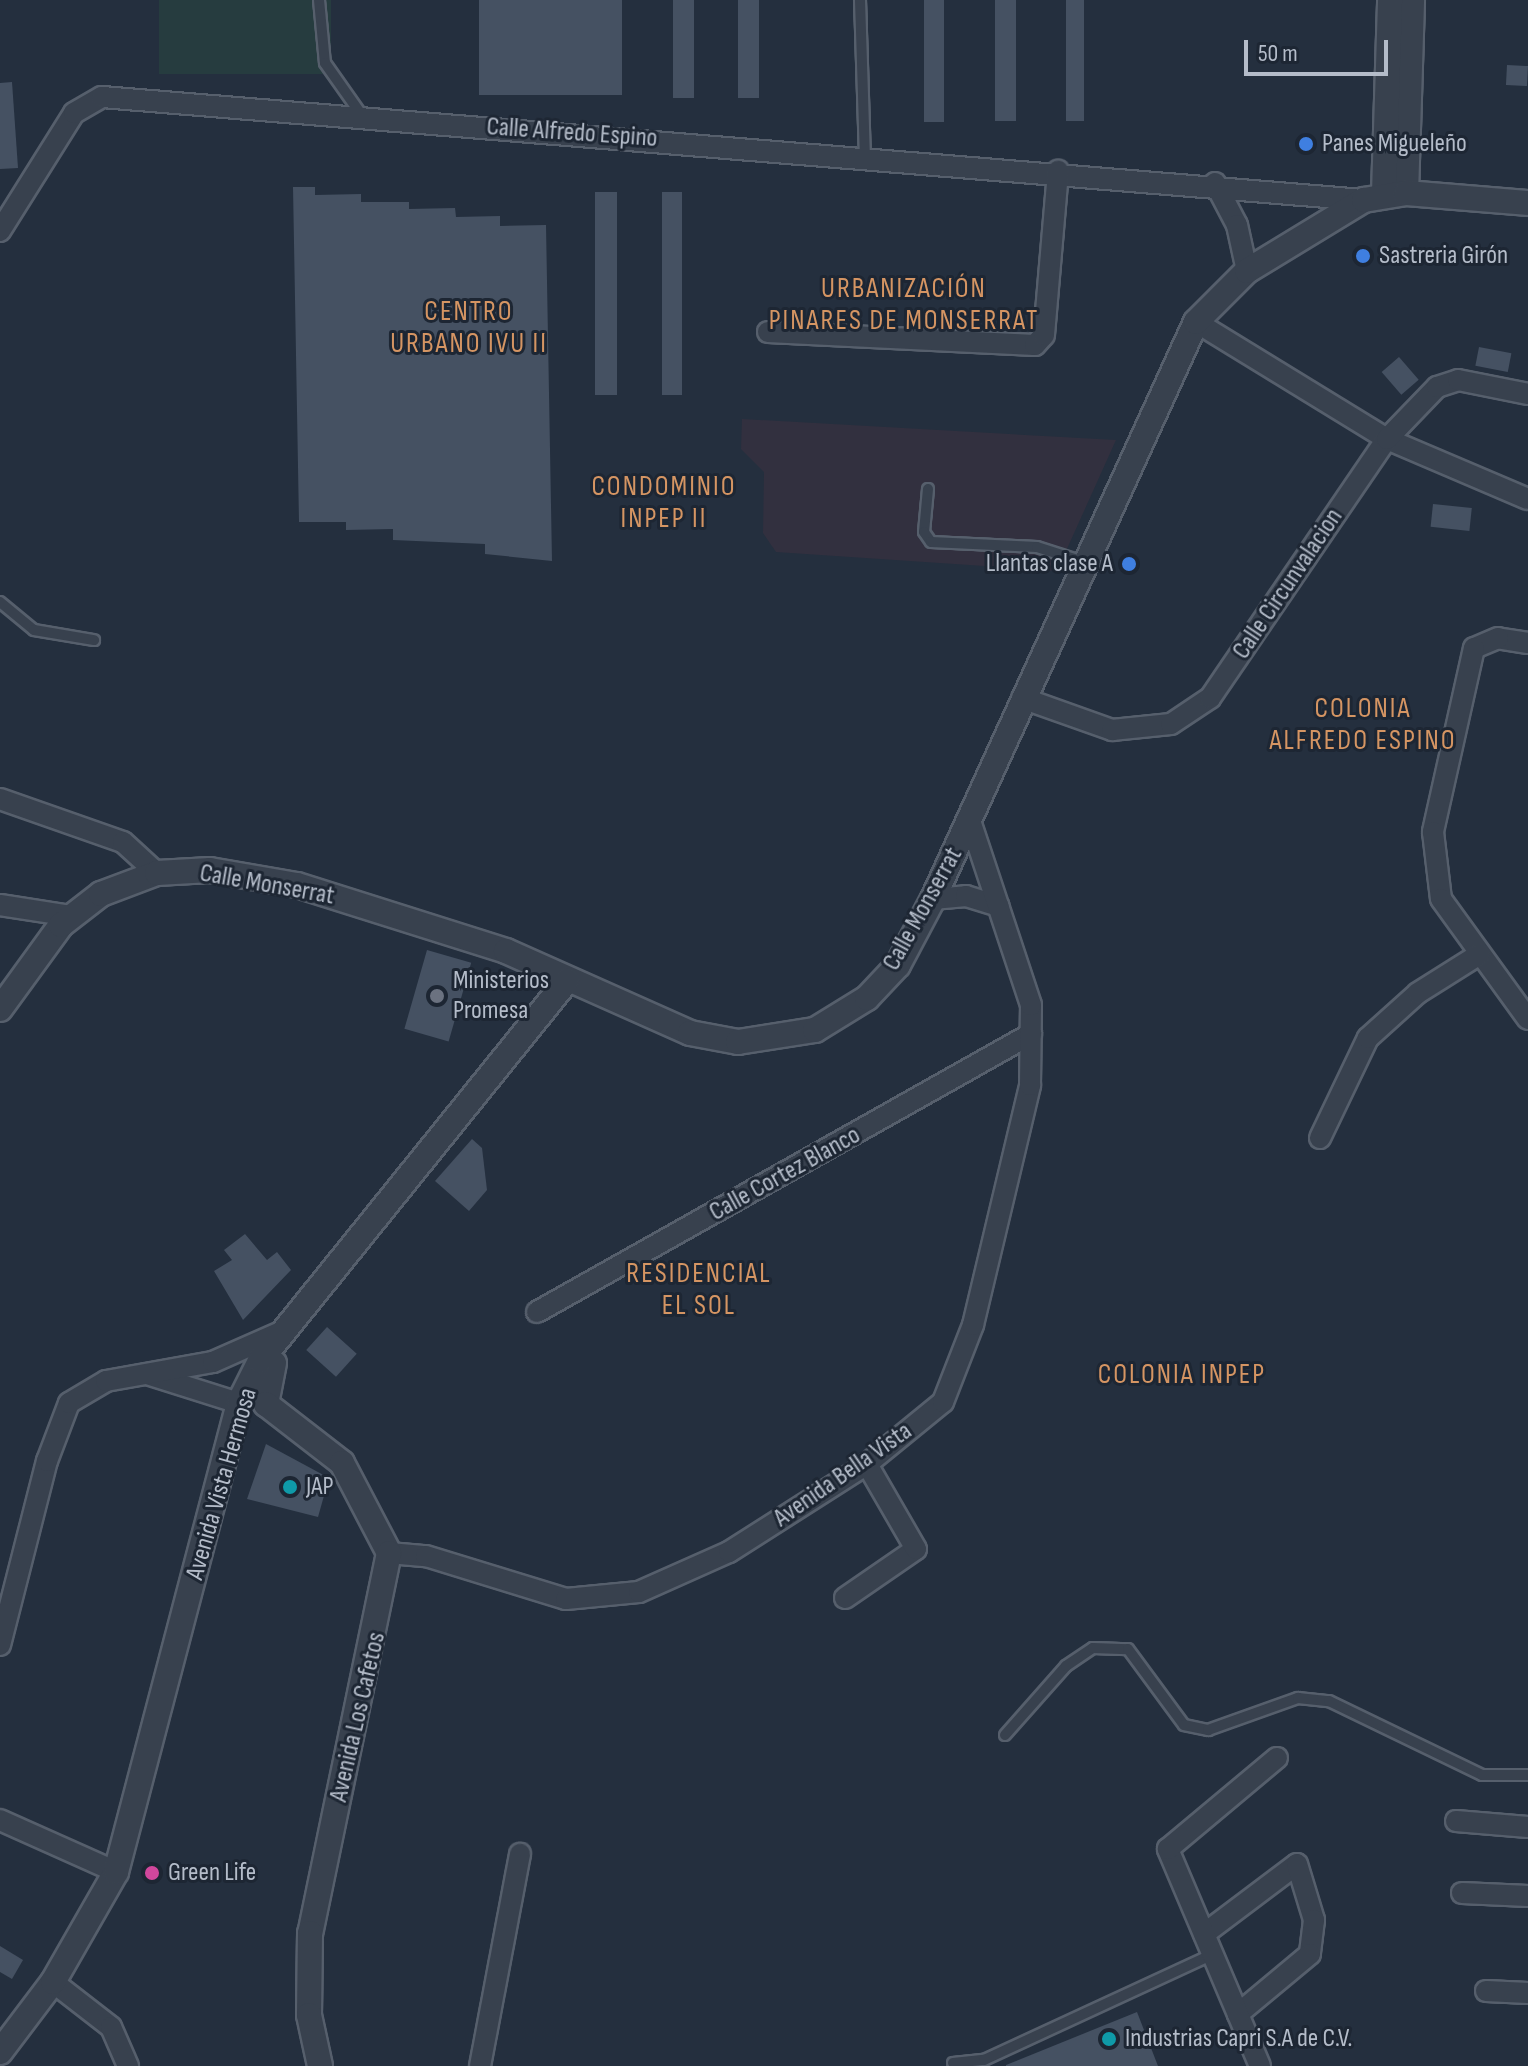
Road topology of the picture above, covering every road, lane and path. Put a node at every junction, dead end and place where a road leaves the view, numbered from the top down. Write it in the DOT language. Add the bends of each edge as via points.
graph roads {
  1 [pos="319,0"];
  2 [pos="860,0"];
  3 [pos="1390,0"];
  4 [pos="1412,0"];
  5 [pos="363,117"];
  6 [pos="865,156"];
  7 [pos="1058,171"];
  8 [pos="1215,183"];
  9 [pos="1385,196"];
  10 [pos="1528,203"];
  11 [pos="0,231"];
  12 [pos="1247,271"];
  13 [pos="1196,322"];
  14 [pos="768,332"];
  15 [pos="1528,394"];
  16 [pos="1387,439"];
  17 [pos="928,489"];
  18 [pos="1528,499"];
  19 [pos="1084,562"];
  20 [pos="0,602"];
  21 [pos="94,640"];
  22 [pos="1528,643"];
  23 [pos="1022,698"];
  24 [pos="0,799"];
  25 [pos="970,821"];
  26 [pos="157,873"];
  27 [pos="933,899"];
  28 [pos="0,905"];
  29 [pos="998,906"];
  30 [pos="70,916"];
  31 [pos="1480,954"];
  32 [pos="567,981"];
  33 [pos="0,1009"];
  34 [pos="1528,1019"];
  35 [pos="1031,1034"];
  36 [pos="1320,1138"];
  37 [pos="537,1312"];
  38 [pos="290,1327"];
  39 [pos="147,1374"];
  40 [pos="239,1403"];
  41 [pos="273,1412"];
  42 [pos="867,1464"];
  43 [pos="221,1476"];
  44 [pos="389,1553"];
  45 [pos="845,1598"];
  46 [pos="0,1645"];
  47 [pos="1005,1735"];
  48 [pos="1277,1758"];
  49 [pos="1528,1775"];
  50 [pos="0,1820"];
  51 [pos="1456,1821"];
  52 [pos="1528,1827"];
  53 [pos="520,1854"];
  54 [pos="116,1872"];
  55 [pos="1462,1893"];
  56 [pos="1528,1896"];
  57 [pos="1204,1934"];
  58 [pos="1213,1954"];
  59 [pos="53,1982"];
  60 [pos="1486,1991"];
  61 [pos="1528,1993"];
  62 [pos="1238,2014"];
  63 [pos="0,2052"];
  64 [pos="953,2063"];
  65 [pos="128,2066"];
  66 [pos="320,2066"];
  67 [pos="480,2066"];
  68 [pos="1260,2066"];
  1 -- 5 [label="lane" via="325,63"];
  2 -- 6 [label="lane"];
  3 -- 9 [label="street"];
  4 -- 9 [label="street"];
  5 -- 6 [label="street, Calle Alfredo Espino"];
  5 -- 11 [label="street, Calle Alfredo Espino" via="90,99"];
  6 -- 7 [label="street, Calle Alfredo Espino"];
  7 -- 8 [label="street, Calle Alfredo Espino"];
  7 -- 14 [label="street" via="1044,335 1035,345"];
  8 -- 9 [label="street, Calle Alfredo Espino"];
  8 -- 12 [label="street" via="1237,225"];
  9 -- 10 [label="street"];
  9 -- 12 [label="street, Calle Monserrat"];
  12 -- 13 [label="street, Calle Monserrat"];
  13 -- 16 [label="street"];
  13 -- 19 [label="street, Calle Monserrat"];
  15 -- 16 [label="street, Calle Circunvalacion" via="1458,380 1437,387"];
  16 -- 18 [label="street"];
  16 -- 23 [label="street, Calle Circunvalacion" via="1210,698 1171,724 1143,731 1080,724"];
  17 -- 19 [label="lane" via="924,532 931,542 1037,547"];
  19 -- 23 [label="street, Calle Monserrat"];
  20 -- 21 [label="lane" via="34,630"];
  22 -- 31 [label="street" via="1498,638 1474,648 1433,832 1441,899"];
  23 -- 25 [label="street, Calle Monserrat"];
  24 -- 26 [label="street" via="123,842"];
  25 -- 27 [label="street, Calle Monserrat"];
  25 -- 29 [label="street, Avenida Bella Vista"];
  26 -- 30 [label="street, Calle Monserrat" via="115,887"];
  26 -- 32 [label="street, Calle Monserrat" via="210,870 297,885 506,951"];
  27 -- 29 [label="street" via="966,896"];
  27 -- 32 [label="street, Calle Monserrat" via="898,965 867,998 815,1030 779,1040 690,1033"];
  28 -- 30 [label="street"];
  29 -- 35 [label="street, Avenida Bella Vista" via="1031,1005"];
  30 -- 33 [label="street, Calle Monserrat"];
  31 -- 34 [label="street"];
  31 -- 36 [label="street" via="1418,993 1368,1038"];
  32 -- 38 [label="street, Avenida Vista Hermosa"];
  35 -- 37 [label="street, Calle Cortez Blanco"];
  35 -- 42 [label="street, Avenida Bella Vista" via="1030,1085 973,1325 943,1402"];
  38 -- 39 [label="street" via="213,1362"];
  38 -- 40 [label="street, Avenida Vista Hermosa" via="260,1361"];
  38 -- 41 [label="street" via="264,1389"];
  39 -- 40 [label="street"];
  39 -- 46 [label="street" via="106,1381 69,1403 47,1461"];
  40 -- 43 [label="street, Avenida Vista Hermosa"];
  41 -- 43 [label="street" via="247,1421"];
  41 -- 44 [label="street" via="325,1444 342,1463"];
  42 -- 44 [label="street, Avenida Bella Vista" via="699,1570 615,1599 557,1597 426,1556"];
  42 -- 45 [label="street" via="916,1549"];
  43 -- 54 [label="street, Avenida Vista Hermosa"];
  44 -- 66 [label="street, Avenida Los Cafetos" via="310,1933 309,2015"];
  47 -- 49 [label="lane" via="1066,1666 1093,1648 1128,1649 1184,1725 1208,1730 1298,1698 1329,1701 1482,1775"];
  48 -- 57 [label="street" via="1168,1849"];
  50 -- 54 [label="street"];
  51 -- 52 [label="street"];
  53 -- 67 [label="street"];
  54 -- 59 [label="street, Avenida Vista Hermosa"];
  55 -- 56 [label="street"];
  57 -- 58 [label="street"];
  57 -- 62 [label="street" via="1297,1864 1314,1920 1310,1954"];
  58 -- 62 [label="street"];
  58 -- 64 [label="lane" via="984,2060"];
  59 -- 63 [label="street, Avenida Vista Hermosa"];
  59 -- 65 [label="street" via="111,2027"];
  60 -- 61 [label="street"];
  62 -- 68 [label="street"];
}
